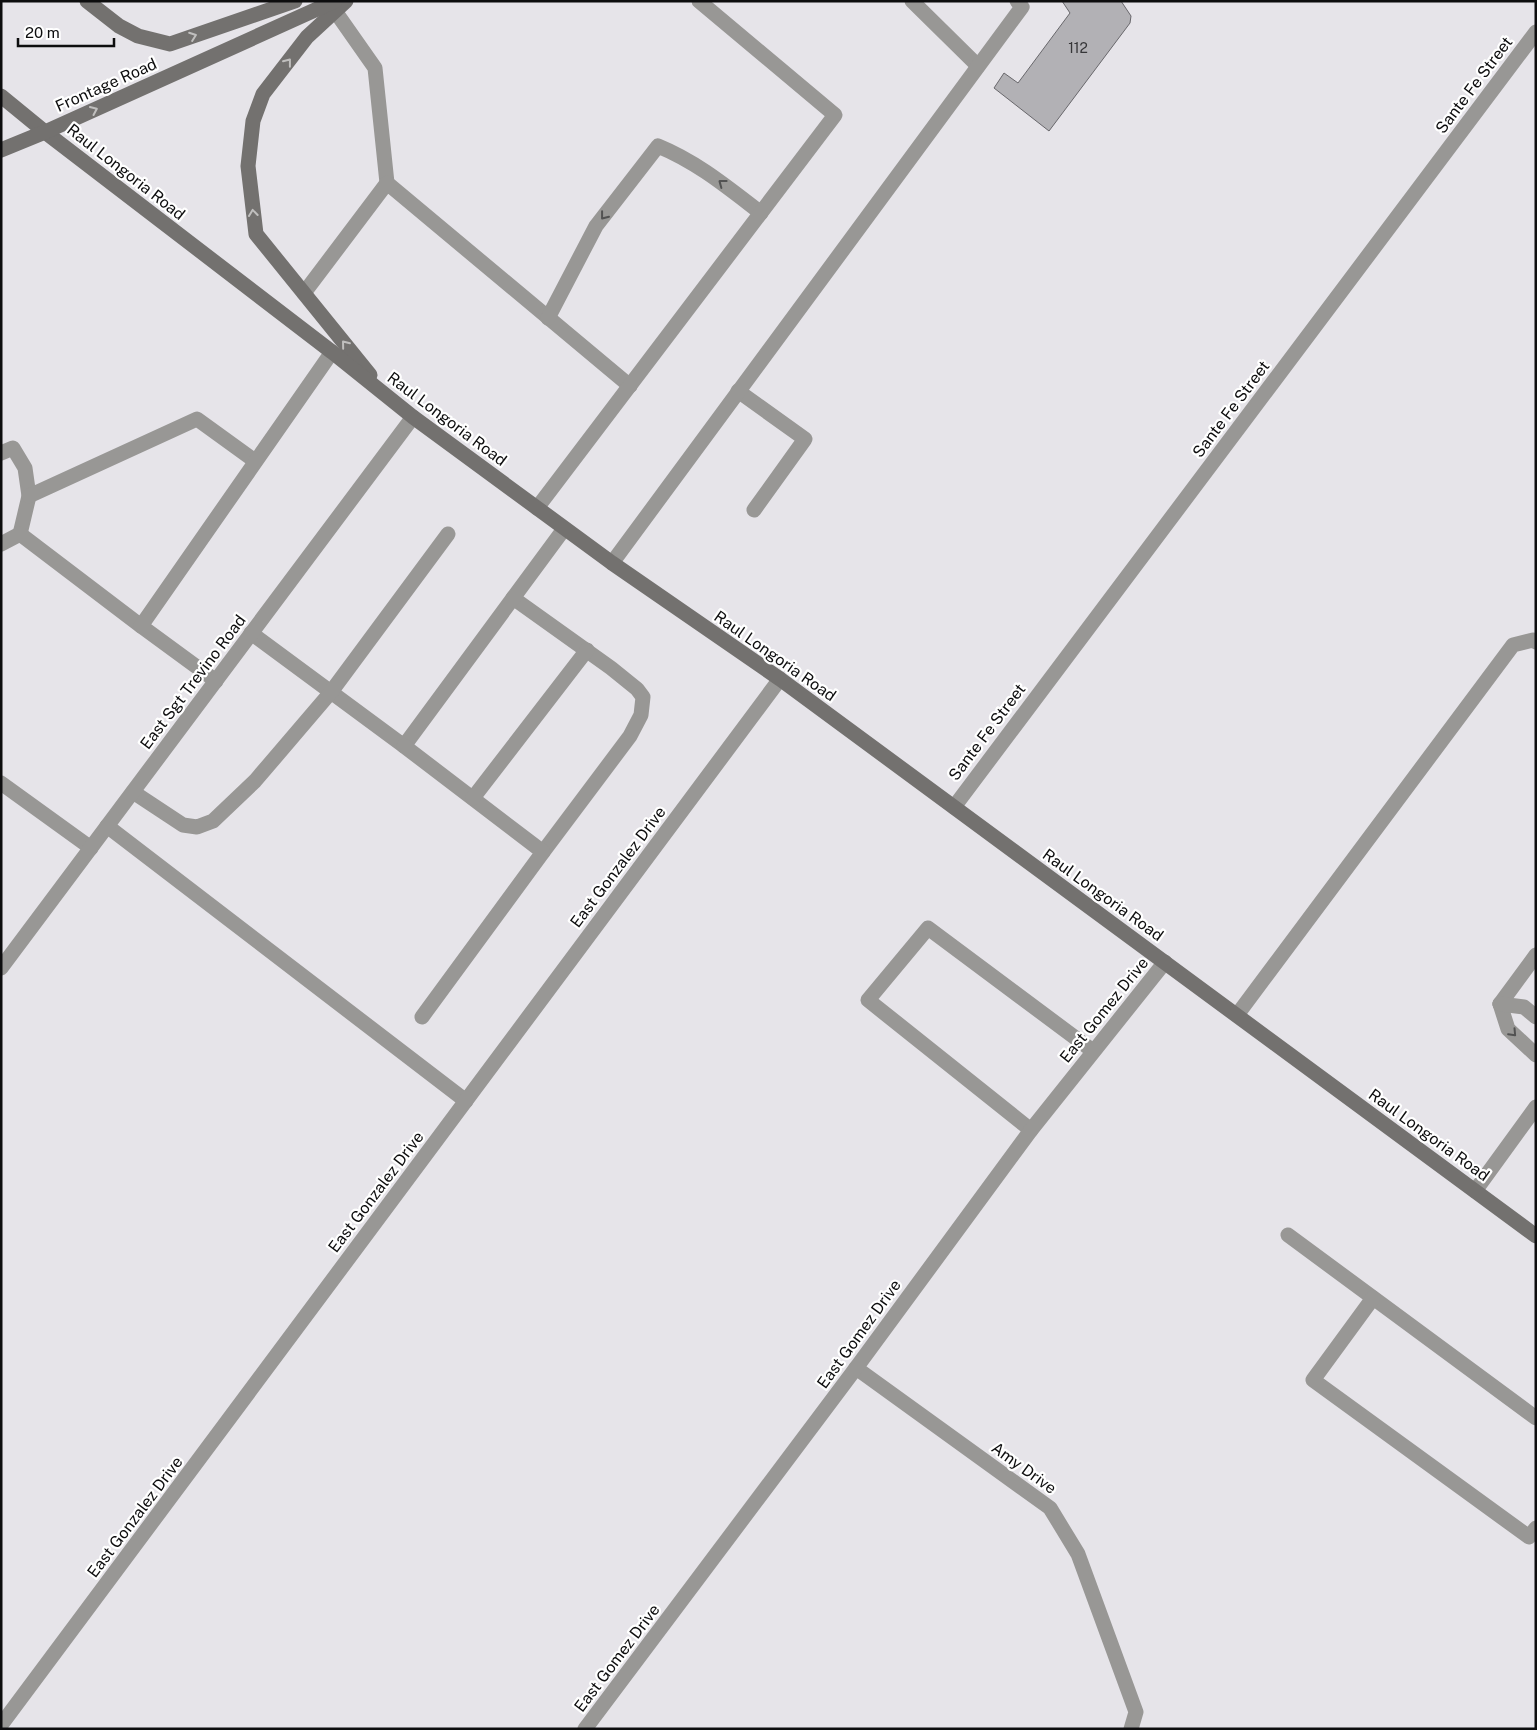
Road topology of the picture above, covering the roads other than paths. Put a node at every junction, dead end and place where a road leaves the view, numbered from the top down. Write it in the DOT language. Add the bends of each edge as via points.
graph roads {
  1 [pos="87,1"];
  2 [pos="295,1"];
  3 [pos="699,1"];
  4 [pos="912,1"];
  5 [pos="1017,1"];
  6 [pos="339,5"];
  7 [pos="1536,32"];
  8 [pos="978,66"];
  9 [pos="1,96"];
  10 [pos="45,132"];
  11 [pos="1,150"];
  12 [pos="388,183"];
  13 [pos="761,213"];
  14 [pos="304,293"];
  15 [pos="548,318"];
  16 [pos="332,352"];
  17 [pos="630,386"];
  18 [pos="738,391"];
  19 [pos="387,395"];
  20 [pos="413,417"];
  21 [pos="1,453"];
  22 [pos="255,461"];
  23 [pos="29,496"];
  24 [pos="537,508"];
  25 [pos="754,510"];
  26 [pos="564,529"];
  27 [pos="20,534"];
  28 [pos="448,534"];
  29 [pos="1,544"];
  30 [pos="612,563"];
  31 [pos="513,598"];
  32 [pos="141,626"];
  33 [pos="252,633"];
  34 [pos="1536,642"];
  35 [pos="587,650"];
  36 [pos="780,679"];
  37 [pos="216,681"];
  38 [pos="331,692"];
  39 [pos="404,746"];
  40 [pos="1,783"];
  41 [pos="133,792"];
  42 [pos="473,798"];
  43 [pos="954,807"];
  44 [pos="107,826"];
  45 [pos="91,848"];
  46 [pos="543,852"];
  47 [pos="1536,955"];
  48 [pos="1164,962"];
  49 [pos="1,968"];
  50 [pos="1500,1004"];
  51 [pos="1236,1015"];
  52 [pos="422,1016"];
  53 [pos="1536,1017"];
  54 [pos="1093,1051"];
  55 [pos="1536,1056"];
  56 [pos="466,1100"];
  57 [pos="1536,1107"];
  58 [pos="1031,1130"];
  59 [pos="1475,1191"];
  60 [pos="1288,1235"];
  61 [pos="1536,1236"];
  62 [pos="1373,1298"];
  63 [pos="856,1368"];
  64 [pos="1536,1418"];
  65 [pos="1536,1528"];
  66 [pos="1,1725"];
  67 [pos="585,1729"];
  68 [pos="1131,1729"];
  1 -- 2 [label="main road, one-way" via="119,26 138,36 170,44"];
  3 -- 13 [label="street" via="835,115"];
  4 -- 8 [label="street"];
  5 -- 8 [label="street" via="1022,7"];
  10 -- 6 [label="main road, Frontage Road, one-way"];
  6 -- 12 [label="street" via="375,68"];
  14 -- 6 [label="main road, one-way" via="256,234 248,166 253,121 263,94 307,37"];
  7 -- 43 [label="street, Sante Fe Street"];
  8 -- 18 [label="street"];
  9 -- 10 [label="main road, Raul Longoria Road"];
  10 -- 11 [label="main road, Frontage Road"];
  10 -- 16 [label="main road, Raul Longoria Road"];
  12 -- 14 [label="street"];
  12 -- 15 [label="street"];
  13 -- 15 [label="street, one-way" via="682,156 658,146 596,226"];
  13 -- 17 [label="street"];
  19 -- 14 [label="main road, one-way"];
  15 -- 17 [label="street"];
  16 -- 19 [label="main road, Raul Longoria Road"];
  16 -- 22 [label="street"];
  17 -- 24 [label="street"];
  18 -- 25 [label="street" via="805,439"];
  18 -- 30 [label="street"];
  19 -- 20 [label="main road, Raul Longoria Road"];
  20 -- 24 [label="main road, Raul Longoria Road"];
  20 -- 33 [label="street, East Sgt Trevino Road"];
  21 -- 23 [label="street" via="13,448 25,468"];
  22 -- 23 [label="street" via="197,419"];
  22 -- 32 [label="street"];
  23 -- 27 [label="street"];
  24 -- 26 [label="main road, Raul Longoria Road"];
  26 -- 30 [label="main road, Raul Longoria Road"];
  26 -- 31 [label="street"];
  27 -- 29 [label="street"];
  27 -- 32 [label="street"];
  28 -- 38 [label="street"];
  30 -- 36 [label="main road, Raul Longoria Road"];
  31 -- 35 [label="street"];
  31 -- 39 [label="street"];
  32 -- 37 [label="street"];
  33 -- 37 [label="street, East Sgt Trevino Road"];
  33 -- 38 [label="street"];
  34 -- 51 [label="street" via="1514,645"];
  35 -- 42 [label="street"];
  35 -- 46 [label="street" via="637,689 643,697 641,715 630,736"];
  36 -- 43 [label="main road, Raul Longoria Road"];
  36 -- 56 [label="street, East Gonzalez Drive"];
  37 -- 41 [label="street, East Sgt Trevino Road"];
  38 -- 39 [label="street"];
  38 -- 41 [label="street" via="255,781 213,821 197,827 183,825"];
  39 -- 42 [label="street"];
  40 -- 45 [label="street"];
  41 -- 44 [label="street, East Sgt Trevino Road"];
  42 -- 46 [label="street"];
  43 -- 48 [label="main road, Raul Longoria Road"];
  44 -- 45 [label="street, East Sgt Trevino Road"];
  44 -- 56 [label="street"];
  45 -- 49 [label="street, East Sgt Trevino Road"];
  46 -- 52 [label="street"];
  47 -- 50 [label="street"];
  48 -- 51 [label="main road, Raul Longoria Road"];
  48 -- 54 [label="street, East Gomez Drive"];
  50 -- 53 [label="street" via="1524,1007"];
  50 -- 55 [label="street, one-way" via="1508,1030"];
  51 -- 59 [label="main road, Raul Longoria Road"];
  54 -- 58 [label="street, East Gomez Drive"];
  54 -- 58 [label="street" via="928,928 868,1000"];
  56 -- 66 [label="street, East Gonzalez Drive"];
  57 -- 59 [label="street"];
  58 -- 63 [label="street, East Gomez Drive"];
  59 -- 61 [label="main road, Raul Longoria Road"];
  60 -- 62 [label="street"];
  62 -- 64 [label="street"];
  62 -- 65 [label="street" via="1313,1380 1529,1537"];
  63 -- 67 [label="street, East Gomez Drive"];
  63 -- 68 [label="street, Amy Drive" via="1050,1508 1078,1554 1136,1712"];
}
